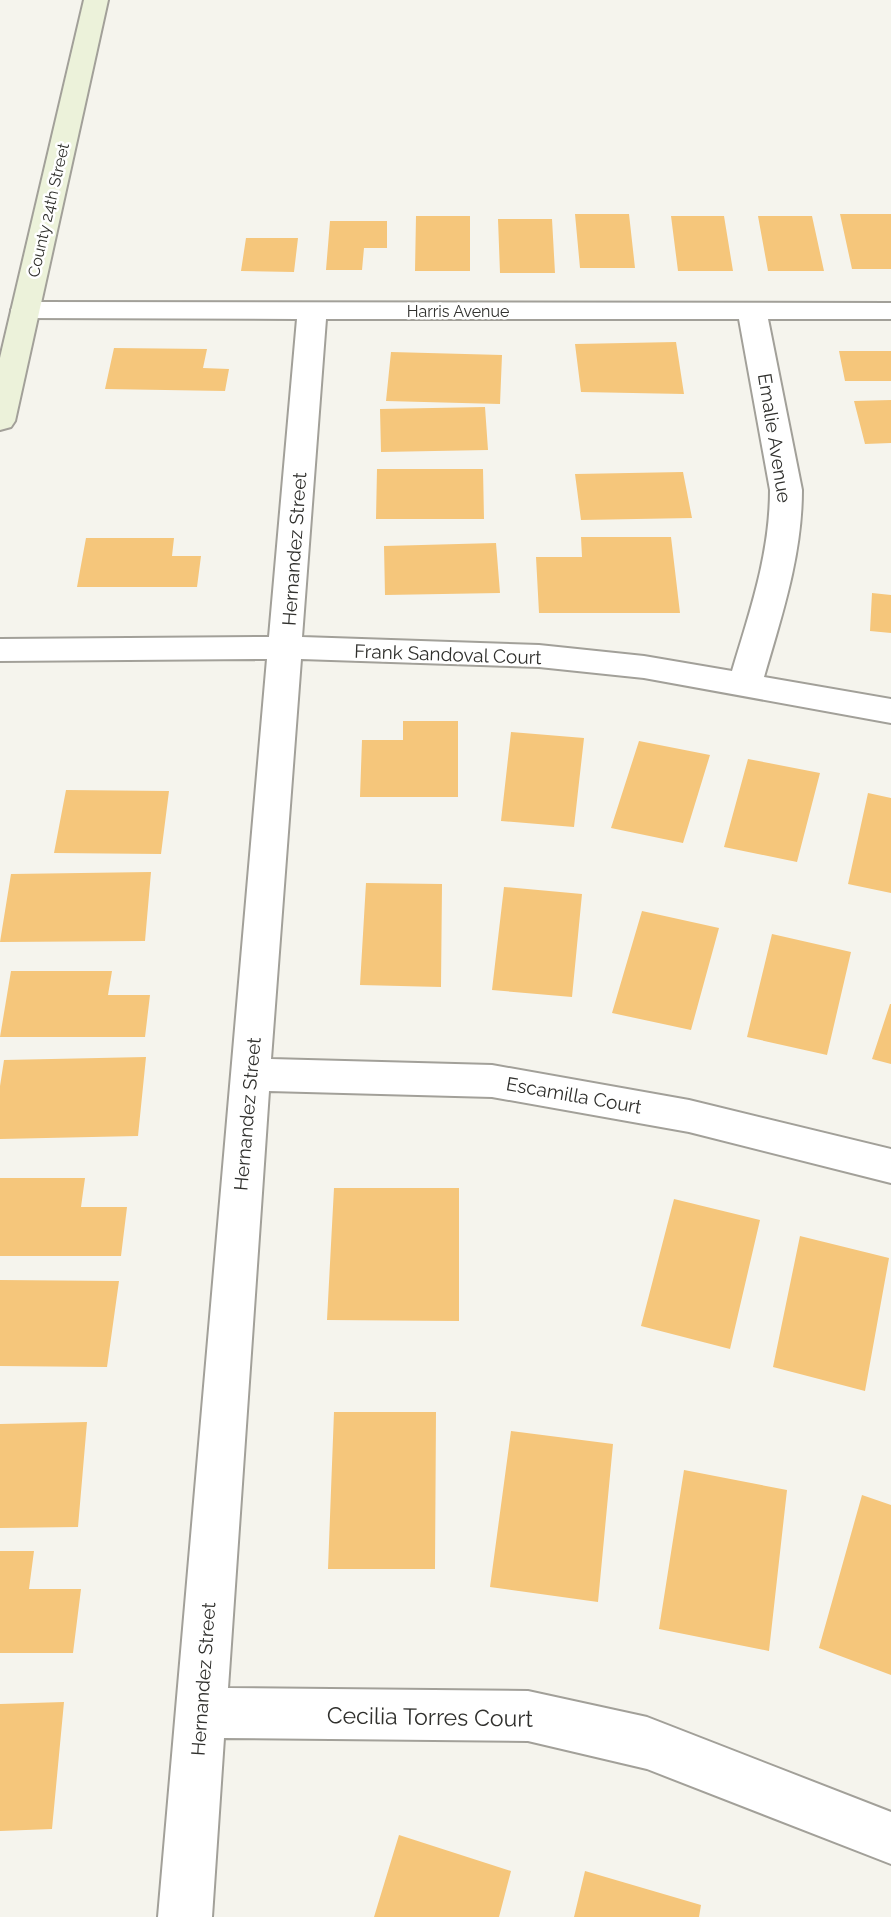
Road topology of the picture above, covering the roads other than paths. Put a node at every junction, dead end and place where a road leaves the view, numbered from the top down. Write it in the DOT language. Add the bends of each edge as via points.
graph roads {
  1 [pos="96,0"];
  2 [pos="25,310"];
  3 [pos="312,311"];
  4 [pos="752,311"];
  5 [pos="891,311"];
  6 [pos="0,421"];
  7 [pos="286,648"];
  8 [pos="0,650"];
  9 [pos="744,686"];
  10 [pos="891,711"];
  11 [pos="250,1074"];
  12 [pos="891,1167"];
  13 [pos="200,1713"];
  14 [pos="891,1838"];
  15 [pos="186,1917"];
  1 -- 2 [label="main road, County 24th Street"];
  2 -- 3 [label="street, Harris Avenue"];
  2 -- 6 [label="main road, County 24th Street"];
  3 -- 4 [label="street, Harris Avenue"];
  3 -- 7 [label="street, Hernandez Street"];
  4 -- 5 [label="street, Harris Avenue"];
  4 -- 9 [label="street, Emalie Avenue" via="786,490 787,519 783,553"];
  7 -- 8 [label="street, Frank Sandoval Court"];
  7 -- 9 [label="street, Frank Sandoval Court" via="539,656 644,667"];
  7 -- 11 [label="street, Hernandez Street"];
  9 -- 10 [label="street, Frank Sandoval Court"];
  11 -- 12 [label="street, Escamilla Court" via="492,1081 689,1116"];
  11 -- 13 [label="street, Hernandez Street"];
  13 -- 14 [label="street, Cecilia Torres Court" via="528,1716 647,1743"];
  13 -- 15 [label="street, Hernandez Street"];
}
